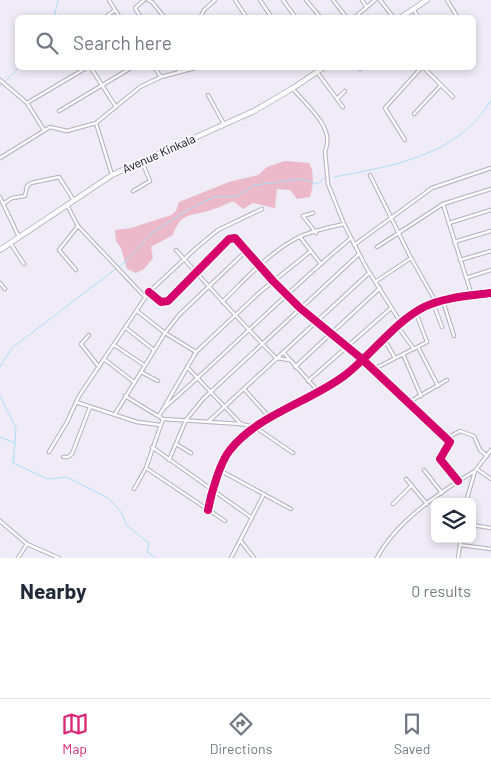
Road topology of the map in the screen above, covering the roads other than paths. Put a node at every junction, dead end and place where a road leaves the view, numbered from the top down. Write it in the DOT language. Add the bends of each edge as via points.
graph roads {
  1 [pos="109,0"];
  2 [pos="144,0"];
  3 [pos="148,0"];
  4 [pos="215,0"];
  5 [pos="235,0"];
  6 [pos="260,0"];
  7 [pos="283,0"];
  8 [pos="306,0"];
  9 [pos="333,0"];
  10 [pos="362,0"];
  11 [pos="375,0"];
  12 [pos="380,0"];
  13 [pos="427,0"];
  14 [pos="447,0"];
  15 [pos="153,1"];
  16 [pos="366,6"];
  17 [pos="412,9"];
  18 [pos="115,10"];
  19 [pos="108,15"];
  20 [pos="118,15"];
  21 [pos="139,15"];
  22 [pos="163,15"];
  23 [pos="203,15"];
  24 [pos="245,15"];
  25 [pos="270,15"];
  26 [pos="294,15"];
  27 [pos="318,15"];
  28 [pos="345,15"];
  29 [pos="357,15"];
  30 [pos="392,15"];
  31 [pos="404,15"];
  32 [pos="417,15"];
  33 [pos="456,15"];
  34 [pos="79,70"];
  35 [pos="92,70"];
  36 [pos="128,70"];
  37 [pos="156,70"];
  38 [pos="188,70"];
  39 [pos="420,70"];
  40 [pos="424,70"];
  41 [pos="317,71"];
  42 [pos="180,72"];
  43 [pos="161,77"];
  44 [pos="0,80"];
  45 [pos="441,85"];
  46 [pos="101,86"];
  47 [pos="293,88"];
  48 [pos="346,91"];
  49 [pos="208,95"];
  50 [pos="453,97"];
  51 [pos="337,99"];
  52 [pos="27,103"];
  53 [pos="116,107"];
  54 [pos="343,107"];
  55 [pos="59,111"];
  56 [pos="414,114"];
  57 [pos="96,123"];
  58 [pos="224,124"];
  59 [pos="44,130"];
  60 [pos="405,140"];
  61 [pos="0,158"];
  62 [pos="141,160"];
  63 [pos="491,168"];
  64 [pos="112,175"];
  65 [pos="370,175"];
  66 [pos="491,189"];
  67 [pos="133,190"];
  68 [pos="0,196"];
  69 [pos="73,199"];
  70 [pos="66,204"];
  71 [pos="443,204"];
  72 [pos="2,205"];
  73 [pos="262,209"];
  74 [pos="491,210"];
  75 [pos="314,213"];
  76 [pos="390,217"];
  77 [pos="449,223"];
  78 [pos="344,224"];
  79 [pos="78,226"];
  80 [pos="491,231"];
  81 [pos="316,233"];
  82 [pos="400,233"];
  83 [pos="300,237"];
  84 [pos="20,238"];
  85 [pos="351,238"];
  86 [pos="454,242"];
  87 [pos="11,244"];
  88 [pos="354,244"];
  89 [pos="377,247"];
  90 [pos="0,250"];
  91 [pos="176,250"];
  92 [pos="246,251"];
  93 [pos="310,251"];
  94 [pos="491,251"];
  95 [pos="359,254"];
  96 [pos="411,258"];
  97 [pos="184,259"];
  98 [pos="460,260"];
  99 [pos="24,264"];
  100 [pos="321,264"];
  101 [pos="260,265"];
  102 [pos="76,270"];
  103 [pos="491,270"];
  104 [pos="370,273"];
  105 [pos="196,274"];
  106 [pos="466,278"];
  107 [pos="272,281"];
  108 [pos="375,282"];
  109 [pos="0,283"];
  110 [pos="208,288"];
  111 [pos="380,288"];
  112 [pos="5,289"];
  113 [pos="149,292"];
  114 [pos="491,293"];
  115 [pos="287,295"];
  116 [pos="472,296"];
  117 [pos="145,297"];
  118 [pos="442,300"];
  119 [pos="222,302"];
  120 [pos="435,303"];
  121 [pos="300,308"];
  122 [pos="391,308"];
  123 [pos="137,310"];
  124 [pos="416,312"];
  125 [pos="235,315"];
  126 [pos="316,321"];
  127 [pos="401,323"];
  128 [pos="398,327"];
  129 [pos="442,327"];
  130 [pos="126,328"];
  131 [pos="249,328"];
  132 [pos="165,333"];
  133 [pos="88,335"];
  134 [pos="331,335"];
  135 [pos="454,336"];
  136 [pos="384,339"];
  137 [pos="114,344"];
  138 [pos="261,344"];
  139 [pos="345,346"];
  140 [pos="418,347"];
  141 [pos="414,349"];
  142 [pos="154,350"];
  143 [pos="196,352"];
  144 [pos="283,352"];
  145 [pos="403,354"];
  146 [pos="276,358"];
  147 [pos="395,358"];
  148 [pos="104,359"];
  149 [pos="362,359"];
  150 [pos="289,360"];
  151 [pos="144,366"];
  152 [pos="99,367"];
  153 [pos="187,367"];
  154 [pos="295,367"];
  155 [pos="374,369"];
  156 [pos="140,372"];
  157 [pos="199,378"];
  158 [pos="447,380"];
  159 [pos="158,381"];
  160 [pos="308,381"];
  161 [pos="134,382"];
  162 [pos="438,386"];
  163 [pos="244,389"];
  164 [pos="318,391"];
  165 [pos="211,392"];
  166 [pos="125,396"];
  167 [pos="421,396"];
  168 [pos="76,402"];
  169 [pos="409,402"];
  170 [pos="223,406"];
  171 [pos="90,407"];
  172 [pos="164,409"];
  173 [pos="115,414"];
  174 [pos="161,418"];
  175 [pos="271,419"];
  176 [pos="186,420"];
  177 [pos="208,422"];
  178 [pos="160,424"];
  179 [pos="241,424"];
  180 [pos="255,427"];
  181 [pos="442,434"];
  182 [pos="176,444"];
  183 [pos="152,447"];
  184 [pos="49,452"];
  185 [pos="490,452"];
  186 [pos="191,453"];
  187 [pos="293,453"];
  188 [pos="487,456"];
  189 [pos="63,457"];
  190 [pos="170,460"];
  191 [pos="146,468"];
  192 [pos="424,470"];
  193 [pos="476,470"];
  194 [pos="221,471"];
  195 [pos="406,478"];
  196 [pos="491,479"];
  197 [pos="458,481"];
  198 [pos="412,485"];
  199 [pos="134,489"];
  200 [pos="212,490"];
  201 [pos="442,493"];
  202 [pos="264,494"];
  203 [pos="467,498"];
  204 [pos="393,504"];
  205 [pos="427,504"];
  206 [pos="291,509"];
  207 [pos="208,510"];
  208 [pos="252,518"];
  209 [pos="0,521"];
  210 [pos="225,521"];
  211 [pos="476,526"];
  212 [pos="491,528"];
  213 [pos="240,540"];
  214 [pos="27,544"];
  215 [pos="460,545"];
  216 [pos="491,549"];
  217 [pos="18,558"];
  218 [pos="60,558"];
  219 [pos="231,558"];
  220 [pos="254,558"];
  221 [pos="377,558"];
  222 [pos="458,558"];
  1 -- 18 [label="street"];
  2 -- 21 [label="street" via="135,8"];
  3 -- 15 [label="street"];
  4 -- 23 [label="street"];
  5 -- 24 [label="street"];
  6 -- 25 [label="street"];
  7 -- 26 [label="street"];
  8 -- 27 [label="street"];
  9 -- 28 [label="street"];
  10 -- 16 [label="street"];
  11 -- 16 [label="street"];
  12 -- 30 [label="street"];
  13 -- 17 [label="main road"];
  14 -- 33 [label="street"];
  15 -- 22 [label="street"];
  16 -- 29 [label="street"];
  17 -- 31 [label="main road"];
  17 -- 32 [label="street"];
  18 -- 19 [label="street"];
  18 -- 20 [label="street"];
  34 -- 52 [label="street"];
  35 -- 46 [label="street"];
  36 -- 46 [label="street"];
  37 -- 43 [label="street"];
  38 -- 42 [label="street"];
  39 -- 60 [label="street" via="384,108"];
  40 -- 45 [label="street"];
  41 -- 47 [label="main road, Avenue Kinkala"];
  41 -- 51 [label="street"];
  42 -- 43 [label="street"];
  43 -- 53 [label="street" via="128,94"];
  44 -- 52 [label="street"];
  45 -- 50 [label="street"];
  45 -- 56 [label="street"];
  46 -- 53 [label="street"];
  46 -- 55 [label="street"];
  47 -- 58 [label="main road, Avenue Kinkala"];
  47 -- 78 [label="street" via="327,132 328,184"];
  48 -- 51 [label="street"];
  49 -- 58 [label="street"];
  51 -- 54 [label="street"];
  52 -- 59 [label="street"];
  53 -- 57 [label="street"];
  57 -- 59 [label="street" via="67,131 54,127"];
  57 -- 64 [label="street"];
  58 -- 62 [label="main road, Avenue Kinkala"];
  59 -- 61 [label="street"];
  62 -- 64 [label="main road, Avenue Kinkala"];
  62 -- 67 [label="street" via="150,181"];
  63 -- 76 [label="street" via="432,188"];
  64 -- 69 [label="main road, Avenue Kinkala"];
  65 -- 76 [label="street"];
  66 -- 71 [label="street"];
  68 -- 72 [label="street"];
  69 -- 70 [label="main road, Avenue Kinkala"];
  69 -- 72 [label="street" via="59,177 31,183 25,196 12,198"];
  70 -- 79 [label="street"];
  70 -- 84 [label="main road, Avenue Kinkala"];
  71 -- 77 [label="street"];
  71 -- 82 [label="street"];
  72 -- 84 [label="street"];
  73 -- 97 [label="street" via="218,230"];
  74 -- 77 [label="street"];
  75 -- 81 [label="street" via="303,216"];
  76 -- 82 [label="street"];
  76 -- 88 [label="street"];
  77 -- 86 [label="street"];
  78 -- 81 [label="street"];
  78 -- 85 [label="street"];
  79 -- 102 [label="street" via="59,250"];
  79 -- 117 [label="street"];
  80 -- 86 [label="street"];
  81 -- 83 [label="street"];
  82 -- 89 [label="street"];
  82 -- 96 [label="street"];
  83 -- 93 [label="street"];
  83 -- 101 [label="street"];
  84 -- 87 [label="main road, Avenue Kinkala"];
  85 -- 88 [label="street"];
  85 -- 100 [label="street"];
  86 -- 98 [label="street"];
  87 -- 90 [label="main road, Avenue Kinkala"];
  87 -- 99 [label="street"];
  88 -- 95 [label="street"];
  91 -- 97 [label="street"];
  92 -- 101 [label="street"];
  92 -- 105 [label="street" via="238,240 231,238"];
  92 -- 110 [label="street"];
  93 -- 100 [label="street"];
  93 -- 107 [label="street"];
  94 -- 98 [label="street"];
  95 -- 104 [label="street"];
  95 -- 121 [label="street"];
  96 -- 108 [label="street"];
  96 -- 120 [label="street"];
  97 -- 105 [label="street"];
  97 -- 113 [label="street"];
  98 -- 106 [label="street"];
  100 -- 115 [label="street"];
  101 -- 107 [label="street"];
  101 -- 119 [label="street"];
  103 -- 106 [label="street"];
  104 -- 108 [label="street"];
  104 -- 126 [label="street"];
  105 -- 110 [label="street"];
  105 -- 113 [label="street" via="164,302"];
  106 -- 116 [label="street"];
  107 -- 115 [label="street"];
  107 -- 125 [label="street"];
  108 -- 111 [label="street"];
  109 -- 112 [label="street"];
  110 -- 119 [label="street"];
  110 -- 132 [label="street"];
  111 -- 122 [label="street"];
  111 -- 134 [label="street"];
  113 -- 117 [label="street"];
  114 -- 116 [label="street"];
  115 -- 121 [label="street"];
  115 -- 131 [label="street"];
  116 -- 118 [label="street"];
  117 -- 123 [label="street"];
  118 -- 120 [label="street"];
  118 -- 135 [label="street"];
  119 -- 125 [label="street"];
  120 -- 124 [label="street"];
  120 -- 129 [label="street"];
  121 -- 126 [label="street"];
  121 -- 138 [label="street"];
  122 -- 127 [label="street"];
  122 -- 139 [label="street"];
  123 -- 130 [label="street"];
  123 -- 132 [label="street"];
  124 -- 127 [label="street"];
  124 -- 140 [label="street" via="427,341"];
  125 -- 131 [label="street"];
  125 -- 143 [label="street"];
  126 -- 134 [label="street"];
  126 -- 144 [label="street"];
  127 -- 128 [label="street"];
  128 -- 136 [label="street"];
  128 -- 141 [label="street"];
  130 -- 137 [label="street"];
  130 -- 142 [label="street"];
  131 -- 138 [label="street"];
  131 -- 157 [label="street"];
  132 -- 142 [label="street"];
  132 -- 143 [label="street"];
  133 -- 152 [label="street" via="81,344"];
  134 -- 139 [label="street"];
  134 -- 154 [label="street"];
  136 -- 147 [label="street"];
  136 -- 149 [label="street"];
  137 -- 148 [label="street"];
  137 -- 151 [label="street"];
  138 -- 146 [label="street"];
  138 -- 165 [label="street"];
  139 -- 149 [label="street"];
  139 -- 160 [label="street"];
  140 -- 141 [label="street"];
  140 -- 162 [label="street"];
  141 -- 145 [label="street"];
  142 -- 151 [label="street"];
  143 -- 153 [label="street"];
  144 -- 146 [label="street"];
  144 -- 150 [label="street"];
  145 -- 147 [label="street"];
  145 -- 167 [label="street"];
  146 -- 150 [label="street"];
  146 -- 163 [label="street"];
  147 -- 155 [label="street"];
  148 -- 152 [label="street"];
  148 -- 161 [label="street"];
  149 -- 155 [label="street"];
  149 -- 164 [label="street" via="344,376"];
  150 -- 154 [label="street"];
  151 -- 156 [label="street"];
  152 -- 168 [label="street"];
  153 -- 157 [label="street"];
  153 -- 172 [label="street"];
  154 -- 160 [label="street"];
  155 -- 169 [label="street"];
  156 -- 159 [label="street"];
  156 -- 161 [label="street"];
  157 -- 165 [label="street"];
  157 -- 172 [label="street"];
  158 -- 162 [label="street"];
  160 -- 164 [label="street"];
  161 -- 166 [label="street"];
  162 -- 167 [label="street"];
  163 -- 170 [label="street"];
  163 -- 175 [label="street"];
  164 -- 175 [label="street"];
  165 -- 170 [label="street"];
  165 -- 176 [label="street"];
  166 -- 173 [label="street"];
  166 -- 174 [label="street"];
  167 -- 169 [label="street"];
  168 -- 171 [label="street"];
  168 -- 184 [label="street"];
  169 -- 181 [label="street"];
  170 -- 177 [label="street"];
  170 -- 179 [label="street"];
  171 -- 173 [label="street"];
  171 -- 189 [label="street" via="72,454"];
  172 -- 174 [label="street"];
  173 -- 178 [label="street" via="138,422"];
  174 -- 176 [label="street"];
  174 -- 178 [label="street"];
  175 -- 180 [label="street"];
  176 -- 177 [label="street"];
  176 -- 182 [label="street"];
  177 -- 179 [label="street"];
  178 -- 183 [label="street"];
  179 -- 180 [label="street"];
  180 -- 187 [label="street"];
  180 -- 194 [label="street" via="231,448"];
  181 -- 188 [label="street" via="449,437 460,431 471,435"];
  181 -- 197 [label="street" via="450,442 440,459"];
  182 -- 186 [label="street"];
  182 -- 190 [label="street"];
  183 -- 190 [label="street"];
  183 -- 191 [label="street"];
  185 -- 188 [label="street"];
  188 -- 193 [label="street"];
  190 -- 200 [label="street"];
  191 -- 199 [label="street"];
  191 -- 207 [label="street"];
  192 -- 201 [label="street"];
  193 -- 196 [label="street"];
  193 -- 197 [label="street"];
  193 -- 203 [label="street"];
  194 -- 200 [label="street"];
  194 -- 202 [label="street"];
  195 -- 198 [label="street"];
  197 -- 201 [label="street"];
  198 -- 204 [label="street"];
  198 -- 205 [label="street"];
  200 -- 207 [label="street"];
  200 -- 208 [label="street"];
  201 -- 205 [label="street"];
  202 -- 206 [label="street"];
  202 -- 208 [label="street"];
  205 -- 221 [label="street" via="387,543"];
  207 -- 210 [label="street"];
  208 -- 213 [label="street"];
  209 -- 214 [label="street"];
  211 -- 212 [label="street"];
  213 -- 219 [label="street"];
  213 -- 220 [label="street"];
  214 -- 217 [label="street"];
  214 -- 218 [label="street"];
  215 -- 216 [label="street"];
  215 -- 222 [label="street"];
}
